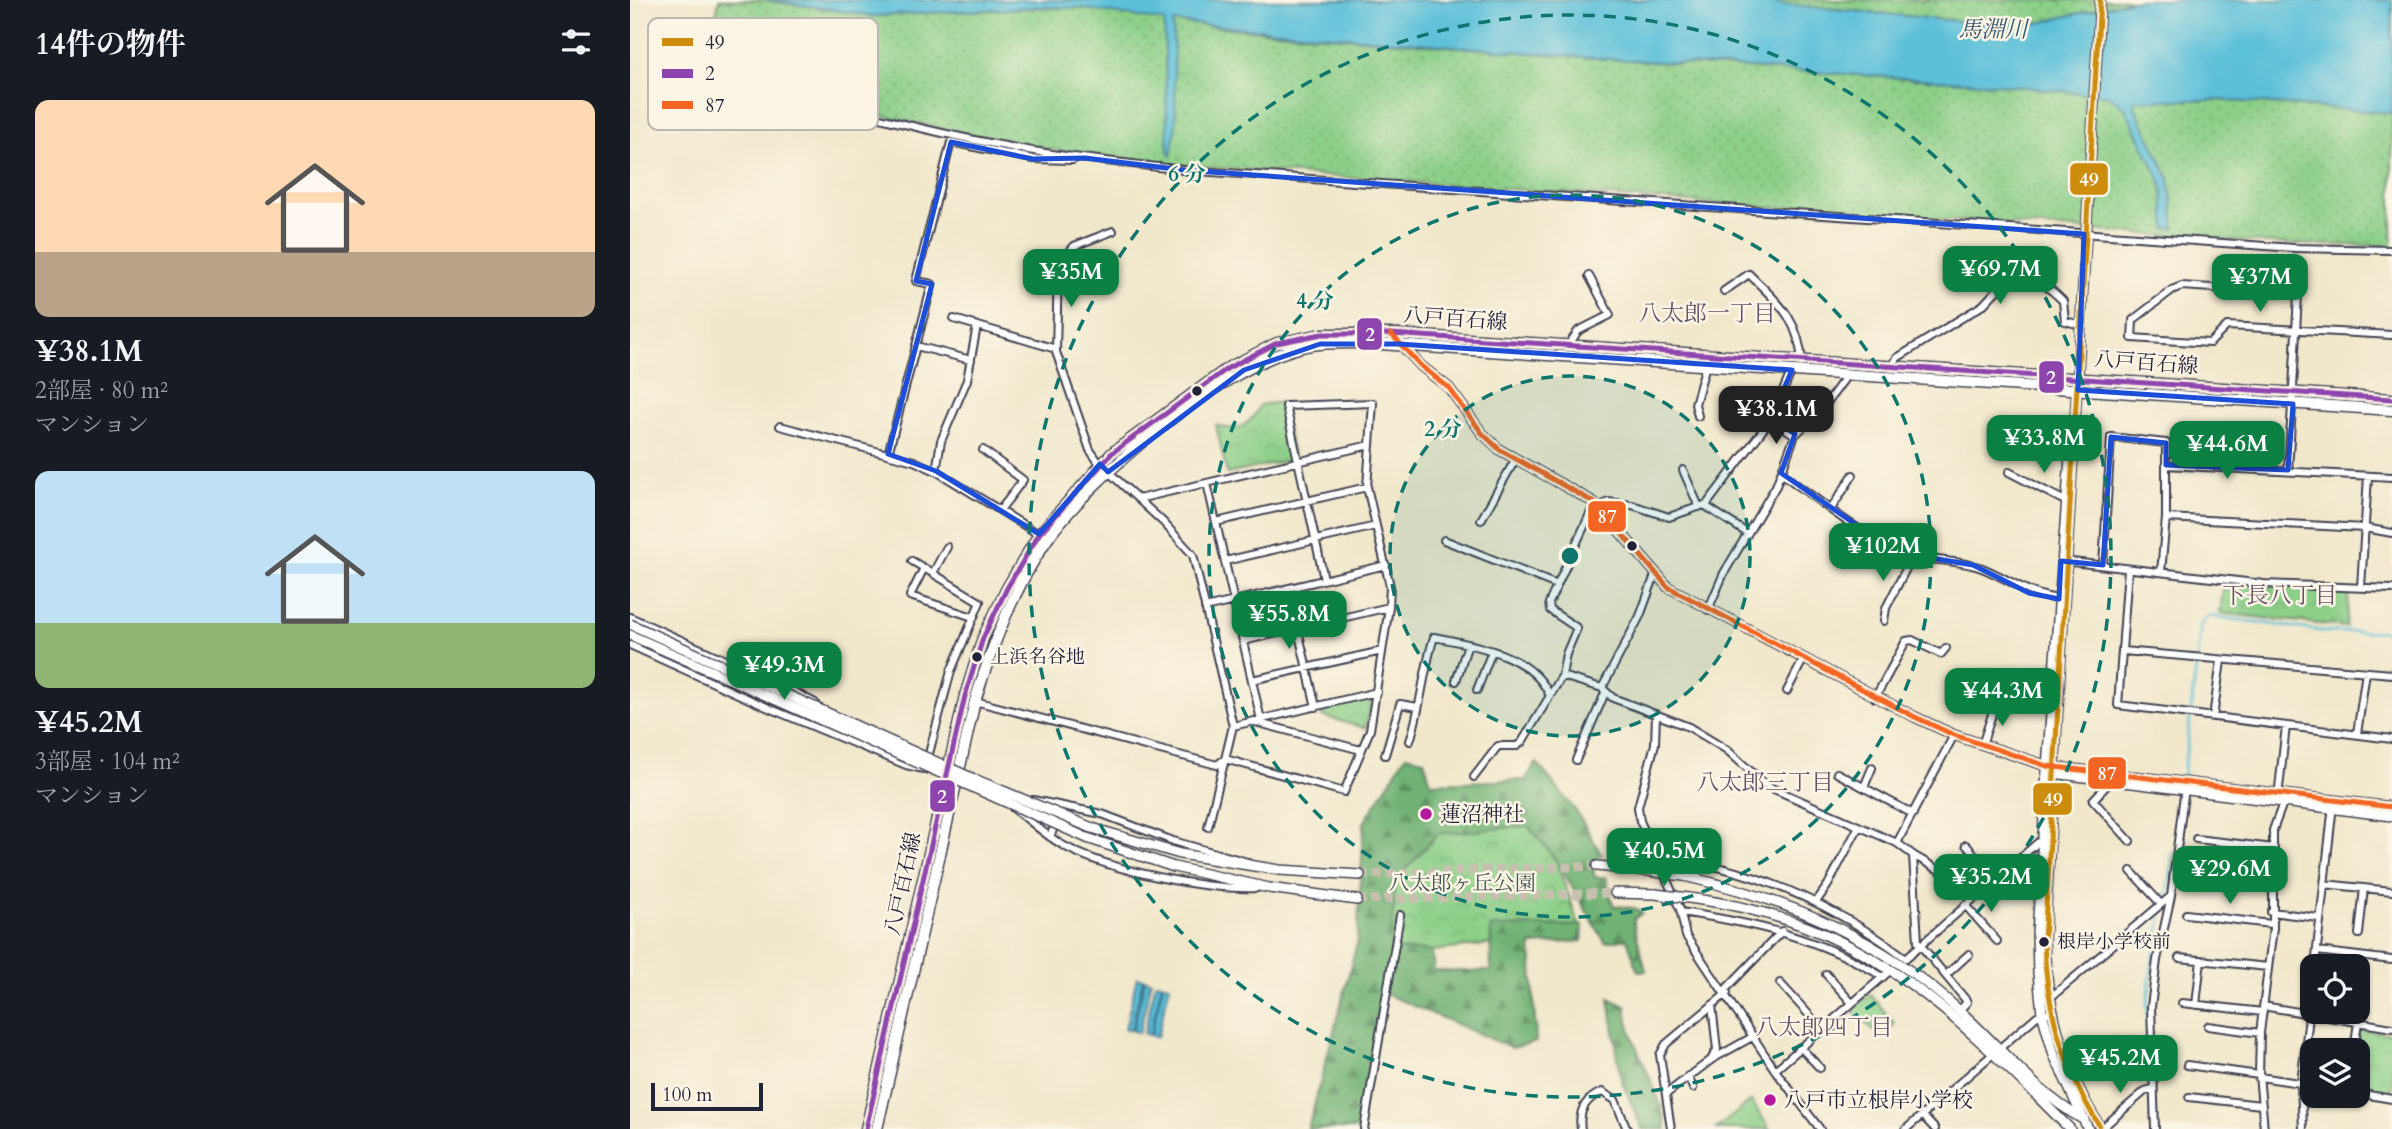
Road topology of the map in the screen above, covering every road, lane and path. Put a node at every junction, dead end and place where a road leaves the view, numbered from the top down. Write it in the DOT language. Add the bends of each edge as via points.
graph roads {
  1 [pos="2100,0"];
  2 [pos="878,118"];
  3 [pos="1085,158"];
  4 [pos="1113,230"];
  5 [pos="2084,231"];
  6 [pos="2392,250"];
  7 [pos="1589,276"];
  8 [pos="1724,291"];
  9 [pos="954,319"];
  10 [pos="977,326"];
  11 [pos="2081,326"];
  12 [pos="2296,329"];
  13 [pos="1391,334"];
  14 [pos="2392,335"];
  15 [pos="1399,344"];
  16 [pos="916,346"];
  17 [pos="1568,346"];
  18 [pos="1056,349"];
  19 [pos="971,360"];
  20 [pos="1802,363"];
  21 [pos="1706,364"];
  22 [pos="1891,368"];
  23 [pos="1792,370"];
  24 [pos="1848,374"];
  25 [pos="2078,378"];
  26 [pos="2078,390"];
  27 [pos="2293,393"];
  28 [pos="2392,399"];
  29 [pos="2293,404"];
  30 [pos="2077,408"];
  31 [pos="2392,410"];
  32 [pos="1698,416"];
  33 [pos="1771,419"];
  34 [pos="780,426"];
  35 [pos="1795,435"];
  36 [pos="1370,445"];
  37 [pos="983,450"];
  38 [pos="888,454"];
  39 [pos="1515,460"];
  40 [pos="1297,461"];
  41 [pos="1100,464"];
  42 [pos="2166,465"];
  43 [pos="1683,470"];
  44 [pos="2288,470"];
  45 [pos="936,471"];
  46 [pos="1108,472"];
  47 [pos="2009,472"];
  48 [pos="1781,473"];
  49 [pos="1853,475"];
  50 [pos="2368,475"];
  51 [pos="2392,477"];
  52 [pos="1207,483"];
  53 [pos="1367,486"];
  54 [pos="1138,499"];
  55 [pos="1306,501"];
  56 [pos="2065,501"];
  57 [pos="1597,505"];
  58 [pos="1702,506"];
  59 [pos="1001,509"];
  60 [pos="1831,509"];
  61 [pos="2166,518"];
  62 [pos="1482,520"];
  63 [pos="1216,522"];
  64 [pos="1376,527"];
  65 [pos="2365,528"];
  66 [pos="1748,533"];
  67 [pos="2392,533"];
  68 [pos="1043,537"];
  69 [pos="1316,540"];
  70 [pos="1444,540"];
  71 [pos="947,547"];
  72 [pos="1913,555"];
  73 [pos="912,561"];
  74 [pos="1225,561"];
  75 [pos="2065,561"];
  76 [pos="1386,565"];
  77 [pos="2103,565"];
  78 [pos="924,568"];
  79 [pos="2128,569"];
  80 [pos="2161,572"];
  81 [pos="933,573"];
  82 [pos="1655,575"];
  83 [pos="1324,579"];
  84 [pos="1557,585"];
  85 [pos="2361,587"];
  86 [pos="1288,588"];
  87 [pos="2392,589"];
  88 [pos="2063,600"];
  89 [pos="1234,601"];
  90 [pos="1389,607"];
  91 [pos="1205,608"];
  92 [pos="1708,610"];
  93 [pos="630,617"];
  94 [pos="973,617"];
  95 [pos="1884,621"];
  96 [pos="630,624"];
  97 [pos="1298,628"];
  98 [pos="630,635"];
  99 [pos="1243,640"];
  100 [pos="1468,644"];
  101 [pos="630,645"];
  102 [pos="1946,648"];
  103 [pos="1382,651"];
  104 [pos="1492,651"];
  105 [pos="2123,651"];
  106 [pos="1804,658"];
  107 [pos="2221,661"];
  108 [pos="1307,668"];
  109 [pos="2366,672"];
  110 [pos="2392,674"];
  111 [pos="1562,676"];
  112 [pos="1252,680"];
  113 [pos="1455,681"];
  114 [pos="1477,690"];
  115 [pos="1603,691"];
  116 [pos="1787,691"];
  117 [pos="1377,692"];
  118 [pos="1550,696"];
  119 [pos="1875,698"];
  120 [pos="975,701"];
  121 [pos="1996,702"];
  122 [pos="1316,707"];
  123 [pos="1418,707"];
  124 [pos="1656,714"];
  125 [pos="2213,717"];
  126 [pos="1258,721"];
  127 [pos="1233,726"];
  128 [pos="2286,726"];
  129 [pos="2357,734"];
  130 [pos="1954,735"];
  131 [pos="2392,739"];
  132 [pos="1410,741"];
  133 [pos="1982,745"];
  134 [pos="1362,750"];
  135 [pos="1385,755"];
  136 [pos="929,757"];
  137 [pos="1224,759"];
  138 [pos="1576,760"];
  139 [pos="1872,768"];
  140 [pos="2053,769"];
  141 [pos="924,770"];
  142 [pos="948,772"];
  143 [pos="1837,773"];
  144 [pos="1474,777"];
  145 [pos="959,778"];
  146 [pos="2111,781"];
  147 [pos="2185,786"];
  148 [pos="1864,787"];
  149 [pos="990,791"];
  150 [pos="2280,799"];
  151 [pos="2334,804"];
  152 [pos="1063,806"];
  153 [pos="2392,807"];
  154 [pos="1913,814"];
  155 [pos="2392,816"];
  156 [pos="1208,827"];
  157 [pos="1858,828"];
  158 [pos="1050,837"];
  159 [pos="2043,837"];
  160 [pos="2196,839"];
  161 [pos="2130,841"];
  162 [pos="1897,843"];
  163 [pos="1966,845"];
  164 [pos="2274,848"];
  165 [pos="1913,855"];
  166 [pos="1658,857"];
  167 [pos="1597,866"];
  168 [pos="1262,868"];
  169 [pos="2131,871"];
  170 [pos="1360,875"];
  171 [pos="2173,877"];
  172 [pos="1996,878"];
  173 [pos="1958,881"];
  174 [pos="2325,884"];
  175 [pos="1269,888"];
  176 [pos="2272,888"];
  177 [pos="2364,888"];
  178 [pos="2392,891"];
  179 [pos="1615,893"];
  180 [pos="2171,897"];
  181 [pos="1357,900"];
  182 [pos="1816,902"];
  183 [pos="2161,904"];
  184 [pos="1965,905"];
  185 [pos="1681,912"];
  186 [pos="2271,912"];
  187 [pos="2186,914"];
  188 [pos="1400,915"];
  189 [pos="2319,918"];
  190 [pos="2271,924"];
  191 [pos="1782,931"];
  192 [pos="2359,934"];
  193 [pos="1997,941"];
  194 [pos="1919,945"];
  195 [pos="2317,951"];
  196 [pos="1969,954"];
  197 [pos="2317,954"];
  198 [pos="2179,958"];
  199 [pos="2201,960"];
  200 [pos="2392,960"];
  201 [pos="2268,967"];
  202 [pos="1892,969"];
  203 [pos="1826,974"];
  204 [pos="1946,975"];
  205 [pos="1883,977"];
  206 [pos="1780,983"];
  207 [pos="1726,992"];
  208 [pos="2050,998"];
  209 [pos="1852,1003"];
  210 [pos="2182,1003"];
  211 [pos="1712,1005"];
  212 [pos="2196,1005"];
  213 [pos="2263,1009"];
  214 [pos="1959,1010"];
  215 [pos="2047,1012"];
  216 [pos="2300,1013"];
  217 [pos="2369,1024"];
  218 [pos="2208,1026"];
  219 [pos="2392,1028"];
  220 [pos="1822,1029"];
  221 [pos="2260,1033"];
  222 [pos="1754,1036"];
  223 [pos="1800,1047"];
  224 [pos="1996,1051"];
  225 [pos="1711,1060"];
  226 [pos="2187,1065"];
  227 [pos="1820,1068"];
  228 [pos="1775,1070"];
  229 [pos="1688,1076"];
  230 [pos="2259,1076"];
  231 [pos="2300,1083"];
  232 [pos="1693,1088"];
  233 [pos="2152,1089"];
  234 [pos="1666,1094"];
  235 [pos="2370,1095"];
  236 [pos="2189,1097"];
  237 [pos="2392,1099"];
  238 [pos="2261,1105"];
  239 [pos="2302,1108"];
  240 [pos="1922,1115"];
  241 [pos="2081,1118"];
  242 [pos="866,1129"];
  243 [pos="877,1129"];
  244 [pos="1364,1129"];
  245 [pos="1581,1129"];
  246 [pos="1628,1129"];
  247 [pos="1671,1129"];
  248 [pos="1820,1129"];
  249 [pos="1906,1129"];
  250 [pos="1935,1129"];
  251 [pos="2070,1129"];
  252 [pos="2088,1129"];
  253 [pos="2101,1129"];
  254 [pos="2155,1129"];
  255 [pos="2264,1129"];
  256 [pos="2303,1129"];
  1 -- 5 [label="street"];
  2 -- 3 [label="street"];
  3 -- 5 [label="street" via="1183,170"];
  3 -- 16 [label="street" via="1033,159 951,142 916,281 932,284"];
  4 -- 18 [label="street" via="1074,246 1058,267"];
  5 -- 6 [label="street" via="2294,248"];
  5 -- 11 [label="street"];
  7 -- 17 [label="street" via="1610,315 1577,331"];
  8 -- 20 [label="street" via="1749,274 1766,288 1793,322"];
  9 -- 10 [label="street"];
  10 -- 18 [label="street"];
  10 -- 19 [label="street"];
  11 -- 22 [label="street" via="2065,321 2063,301 2040,282 2011,275 1983,305 1897,358"];
  11 -- 25 [label="street"];
  12 -- 12 [label="street" via="2227,326 2210,343 2133,338 2133,320 2182,286 2298,294"];
  12 -- 14 [label="street"];
  12 -- 27 [label="street"];
  13 -- 15 [label="street"];
  13 -- 17 [label="main road, 八戸百石線"];
  13 -- 41 [label="main road, 八戸百石線" via="1322,334 1277,343 1228,368"];
  15 -- 21 [label="main road, 八戸百石線"];
  15 -- 39 [label="street" via="1449,388 1482,433"];
  15 -- 46 [label="main road, 八戸百石線" via="1340,342 1278,354 1201,399"];
  16 -- 19 [label="street"];
  16 -- 38 [label="street"];
  17 -- 20 [label="main road, 八戸百石線"];
  18 -- 41 [label="street" via="1090,450"];
  19 -- 45 [label="street" via="941,441"];
  20 -- 22 [label="main road, 八戸百石線"];
  21 -- 23 [label="main road, 八戸百石線"];
  21 -- 32 [label="street" via="1695,404"];
  22 -- 25 [label="main road, 八戸百石線"];
  23 -- 24 [label="main road, 八戸百石線"];
  23 -- 33 [label="street"];
  24 -- 26 [label="main road, 八戸百石線"];
  24 -- 35 [label="street"];
  25 -- 26 [label="street"];
  25 -- 27 [label="main road, 八戸百石線"];
  26 -- 29 [label="main road, 八戸百石線"];
  26 -- 30 [label="street"];
  27 -- 28 [label="main road, 八戸百石線"];
  27 -- 29 [label="street"];
  29 -- 31 [label="main road, 八戸百石線"];
  29 -- 44 [label="street"];
  30 -- 56 [label="street"];
  30 -- 75 [label="street"];
  33 -- 35 [label="street"];
  33 -- 58 [label="street"];
  34 -- 38 [label="street"];
  35 -- 48 [label="street"];
  36 -- 40 [label="street"];
  36 -- 40 [label="street" via="1373,403 1286,405"];
  36 -- 53 [label="street"];
  37 -- 59 [label="street" via="1023,480"];
  38 -- 45 [label="street"];
  39 -- 57 [label="street"];
  39 -- 62 [label="street"];
  40 -- 52 [label="street"];
  40 -- 55 [label="street"];
  41 -- 46 [label="street"];
  41 -- 68 [label="main road, 八戸百石線"];
  42 -- 44 [label="street"];
  42 -- 61 [label="street"];
  42 -- 77 [label="street" via="2166,443 2111,437"];
  43 -- 58 [label="street"];
  44 -- 50 [label="street"];
  45 -- 59 [label="street"];
  46 -- 54 [label="street"];
  46 -- 68 [label="main road, 八戸百石線"];
  47 -- 56 [label="street"];
  48 -- 60 [label="street"];
  48 -- 66 [label="street"];
  49 -- 60 [label="street"];
  50 -- 51 [label="street"];
  50 -- 65 [label="street"];
  52 -- 54 [label="street"];
  52 -- 63 [label="street"];
  53 -- 55 [label="street"];
  53 -- 64 [label="street"];
  54 -- 91 [label="street" via="1193,555"];
  55 -- 63 [label="street"];
  55 -- 69 [label="street"];
  56 -- 75 [label="street"];
  57 -- 58 [label="street" via="1608,502 1669,517"];
  57 -- 82 [label="street"];
  57 -- 84 [label="street"];
  58 -- 66 [label="street"];
  59 -- 68 [label="street"];
  60 -- 72 [label="street" via="1858,529"];
  61 -- 65 [label="street"];
  61 -- 80 [label="street"];
  63 -- 74 [label="street"];
  64 -- 69 [label="street"];
  64 -- 76 [label="street"];
  65 -- 67 [label="street"];
  65 -- 85 [label="street"];
  66 -- 92 [label="street"];
  68 -- 120 [label="main road, 八戸百石線" via="993,643"];
  68 -- 142 [label="main road, 八戸百石線" via="1007,588 984,638"];
  69 -- 74 [label="street"];
  69 -- 83 [label="street"];
  70 -- 84 [label="street"];
  71 -- 81 [label="street"];
  72 -- 88 [label="street" via="1973,565 2029,593"];
  72 -- 95 [label="street"];
  73 -- 78 [label="street"];
  74 -- 89 [label="street"];
  75 -- 77 [label="street"];
  75 -- 88 [label="street"];
  76 -- 83 [label="street"];
  76 -- 90 [label="street"];
  77 -- 79 [label="street"];
  78 -- 81 [label="street"];
  78 -- 94 [label="street" via="910,596"];
  79 -- 80 [label="street"];
  79 -- 105 [label="street"];
  80 -- 85 [label="street" via="2264,584"];
  81 -- 94 [label="street" via="980,602"];
  82 -- 92 [label="street"];
  82 -- 115 [label="street"];
  83 -- 86 [label="street"];
  84 -- 111 [label="street" via="1550,610 1577,628"];
  85 -- 87 [label="street"];
  86 -- 89 [label="street"];
  86 -- 97 [label="street"];
  88 -- 140 [label="street"];
  89 -- 91 [label="street"];
  89 -- 99 [label="street"];
  90 -- 97 [label="street"];
  90 -- 103 [label="street"];
  91 -- 127 [label="street"];
  92 -- 106 [label="street"];
  93 -- 136 [label="street"];
  94 -- 136 [label="street" via="951,671"];
  96 -- 168 [label="street, bridge" via="1092,828 1180,854"];
  97 -- 99 [label="street"];
  97 -- 108 [label="street"];
  98 -- 175 [label="street, bridge" via="1087,838 1174,867"];
  99 -- 112 [label="street"];
  100 -- 104 [label="street"];
  100 -- 113 [label="street"];
  100 -- 123 [label="street" via="1434,637"];
  101 -- 141 [label="street" via="771,709"];
  102 -- 119 [label="street" via="1941,654 1906,641"];
  103 -- 108 [label="street"];
  103 -- 117 [label="street"];
  104 -- 114 [label="street"];
  104 -- 118 [label="street" via="1531,672"];
  105 -- 107 [label="street"];
  105 -- 125 [label="street" via="2118,705"];
  106 -- 116 [label="street"];
  106 -- 119 [label="street"];
  107 -- 109 [label="street"];
  107 -- 125 [label="street"];
  108 -- 112 [label="street"];
  108 -- 122 [label="street"];
  109 -- 110 [label="street"];
  109 -- 129 [label="street"];
  111 -- 115 [label="street"];
  111 -- 118 [label="street"];
  112 -- 126 [label="street"];
  115 -- 124 [label="street"];
  115 -- 138 [label="street"];
  117 -- 122 [label="street"];
  117 -- 134 [label="street"];
  118 -- 144 [label="street" via="1522,742 1498,746"];
  119 -- 130 [label="street"];
  120 -- 137 [label="street" via="1217,765"];
  120 -- 145 [label="main road, 八戸百石線"];
  121 -- 133 [label="street"];
  122 -- 126 [label="street"];
  123 -- 132 [label="street"];
  123 -- 135 [label="street" via="1400,704"];
  124 -- 157 [label="street" via="1727,750 1767,786"];
  124 -- 166 [label="street" via="1655,744 1637,814"];
  125 -- 128 [label="street"];
  126 -- 127 [label="street"];
  126 -- 134 [label="street"];
  127 -- 137 [label="street"];
  128 -- 129 [label="street"];
  128 -- 150 [label="street"];
  129 -- 131 [label="street"];
  130 -- 133 [label="street"];
  130 -- 154 [label="street"];
  133 -- 140 [label="street"];
  134 -- 137 [label="street" via="1344,792"];
  136 -- 141 [label="street"];
  136 -- 142 [label="street"];
  137 -- 156 [label="street"];
  139 -- 148 [label="street"];
  140 -- 146 [label="street"];
  140 -- 147 [label="street"];
  140 -- 159 [label="street"];
  140 -- 208 [label="street" via="2044,942"];
  141 -- 142 [label="street"];
  142 -- 145 [label="street"];
  142 -- 242 [label="main road, 八戸百石線"];
  143 -- 148 [label="street"];
  145 -- 149 [label="street"];
  145 -- 243 [label="main road, 八戸百石線"];
  146 -- 147 [label="street"];
  146 -- 161 [label="street" via="2093,800"];
  147 -- 150 [label="street"];
  147 -- 171 [label="street"];
  148 -- 154 [label="street"];
  149 -- 152 [label="street"];
  149 -- 158 [label="street"];
  150 -- 151 [label="street"];
  150 -- 164 [label="street"];
  151 -- 153 [label="street"];
  151 -- 155 [label="street"];
  151 -- 174 [label="street"];
  152 -- 158 [label="street"];
  152 -- 168 [label="street" via="1101,814"];
  154 -- 162 [label="street"];
  157 -- 162 [label="street"];
  157 -- 182 [label="street"];
  158 -- 175 [label="street" via="1102,863 1223,888"];
  159 -- 172 [label="street"];
  159 -- 215 [label="street" via="2037,934"];
  160 -- 164 [label="street"];
  162 -- 165 [label="street"];
  163 -- 172 [label="street"];
  164 -- 176 [label="street"];
  165 -- 173 [label="street"];
  165 -- 194 [label="street"];
  166 -- 182 [label="street" via="1733,870"];
  166 -- 185 [label="street"];
  167 -- 214 [label="street, bridge" via="1684,876 1802,909 1853,933 1921,978"];
  168 -- 170 [label="street"];
  169 -- 183 [label="street"];
  171 -- 176 [label="street"];
  171 -- 180 [label="street"];
  172 -- 184 [label="street"];
  174 -- 177 [label="street"];
  174 -- 189 [label="street"];
  175 -- 181 [label="street"];
  176 -- 186 [label="street"];
  177 -- 178 [label="street"];
  177 -- 192 [label="street"];
  179 -- 202 [label="street, bridge" via="1689,898 1768,912 1864,951"];
  180 -- 183 [label="street"];
  180 -- 233 [label="street" via="2151,1007"];
  182 -- 194 [label="street" via="1906,958"];
  183 -- 208 [label="street"];
  184 -- 193 [label="street"];
  184 -- 194 [label="street"];
  185 -- 191 [label="street"];
  185 -- 207 [label="street" via="1686,936"];
  186 -- 189 [label="street"];
  186 -- 190 [label="street"];
  187 -- 190 [label="street"];
  188 -- 244 [label="street"];
  189 -- 195 [label="street"];
  190 -- 201 [label="street"];
  191 -- 205 [label="street" via="1841,953"];
  191 -- 207 [label="street"];
  194 -- 204 [label="street"];
  195 -- 197 [label="street"];
  195 -- 200 [label="street"];
  196 -- 204 [label="street"];
  198 -- 199 [label="street"];
  199 -- 201 [label="street"];
  199 -- 212 [label="street"];
  201 -- 213 [label="street"];
  202 -- 205 [label="street"];
  202 -- 224 [label="street"];
  203 -- 209 [label="street"];
  204 -- 214 [label="street" via="1967,1002"];
  205 -- 209 [label="street"];
  206 -- 220 [label="street"];
  207 -- 211 [label="street"];
  207 -- 222 [label="street"];
  208 -- 215 [label="street"];
  209 -- 220 [label="street"];
  210 -- 212 [label="street"];
  211 -- 225 [label="street" via="1717,1050"];
  211 -- 234 [label="street" via="1666,1044 1660,1055"];
  212 -- 213 [label="street"];
  213 -- 216 [label="street"];
  213 -- 221 [label="street"];
  214 -- 224 [label="street"];
  215 -- 224 [label="street"];
  215 -- 241 [label="street" via="2057,1064"];
  215 -- 253 [label="street" via="2068,1066"];
  217 -- 219 [label="street"];
  218 -- 221 [label="street"];
  220 -- 223 [label="street"];
  221 -- 230 [label="street"];
  222 -- 225 [label="street"];
  222 -- 228 [label="street"];
  223 -- 227 [label="street"];
  223 -- 228 [label="street"];
  224 -- 240 [label="street"];
  224 -- 241 [label="street"];
  224 -- 251 [label="street"];
  225 -- 229 [label="street"];
  226 -- 230 [label="street"];
  228 -- 248 [label="street"];
  229 -- 232 [label="street"];
  229 -- 234 [label="street"];
  230 -- 231 [label="street"];
  230 -- 238 [label="street"];
  233 -- 253 [label="street"];
  233 -- 254 [label="street"];
  234 -- 247 [label="street"];
  235 -- 237 [label="street"];
  236 -- 238 [label="street"];
  238 -- 255 [label="street"];
  239 -- 256 [label="street"];
  240 -- 249 [label="street"];
  240 -- 250 [label="street"];
  241 -- 252 [label="street"];
  241 -- 253 [label="street"];
  245 -- 246 [label="street" via="1579,1114 1602,1092 1615,1100"];
}
